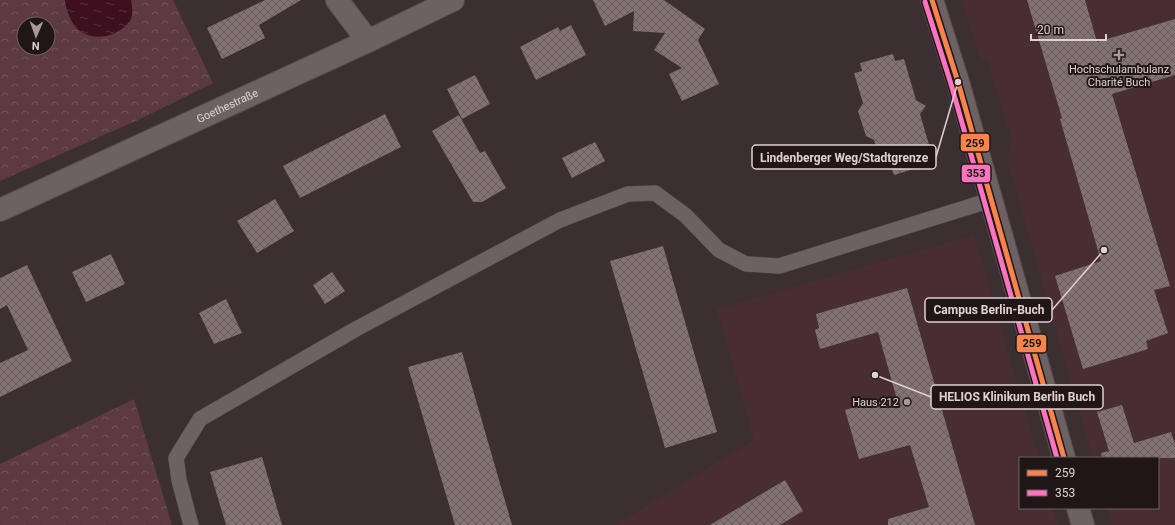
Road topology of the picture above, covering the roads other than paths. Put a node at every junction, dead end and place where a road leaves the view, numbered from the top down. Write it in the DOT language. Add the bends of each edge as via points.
graph roads {
  1 [pos="337,0"];
  2 [pos="453,0"];
  3 [pos="932,0"];
  4 [pos="368,41"];
  5 [pos="991,200"];
  6 [pos="0,210"];
  7 [pos="1064,457"];
  8 [pos="1078,509"];
  9 [pos="191,525"];
  10 [pos="1083,525"];
  1 -- 4 [label="street"];
  2 -- 4 [label="street, Goethestraße"];
  3 -- 5 [label="street"];
  4 -- 6 [label="street, Goethestraße"];
  5 -- 7 [label="street"];
  5 -- 9 [label="lane" via="779,266 746,264 719,250 690,219 654,193 628,194 560,220 356,328 200,419 176,458"];
  8 -- 10 [label="street"];
}
